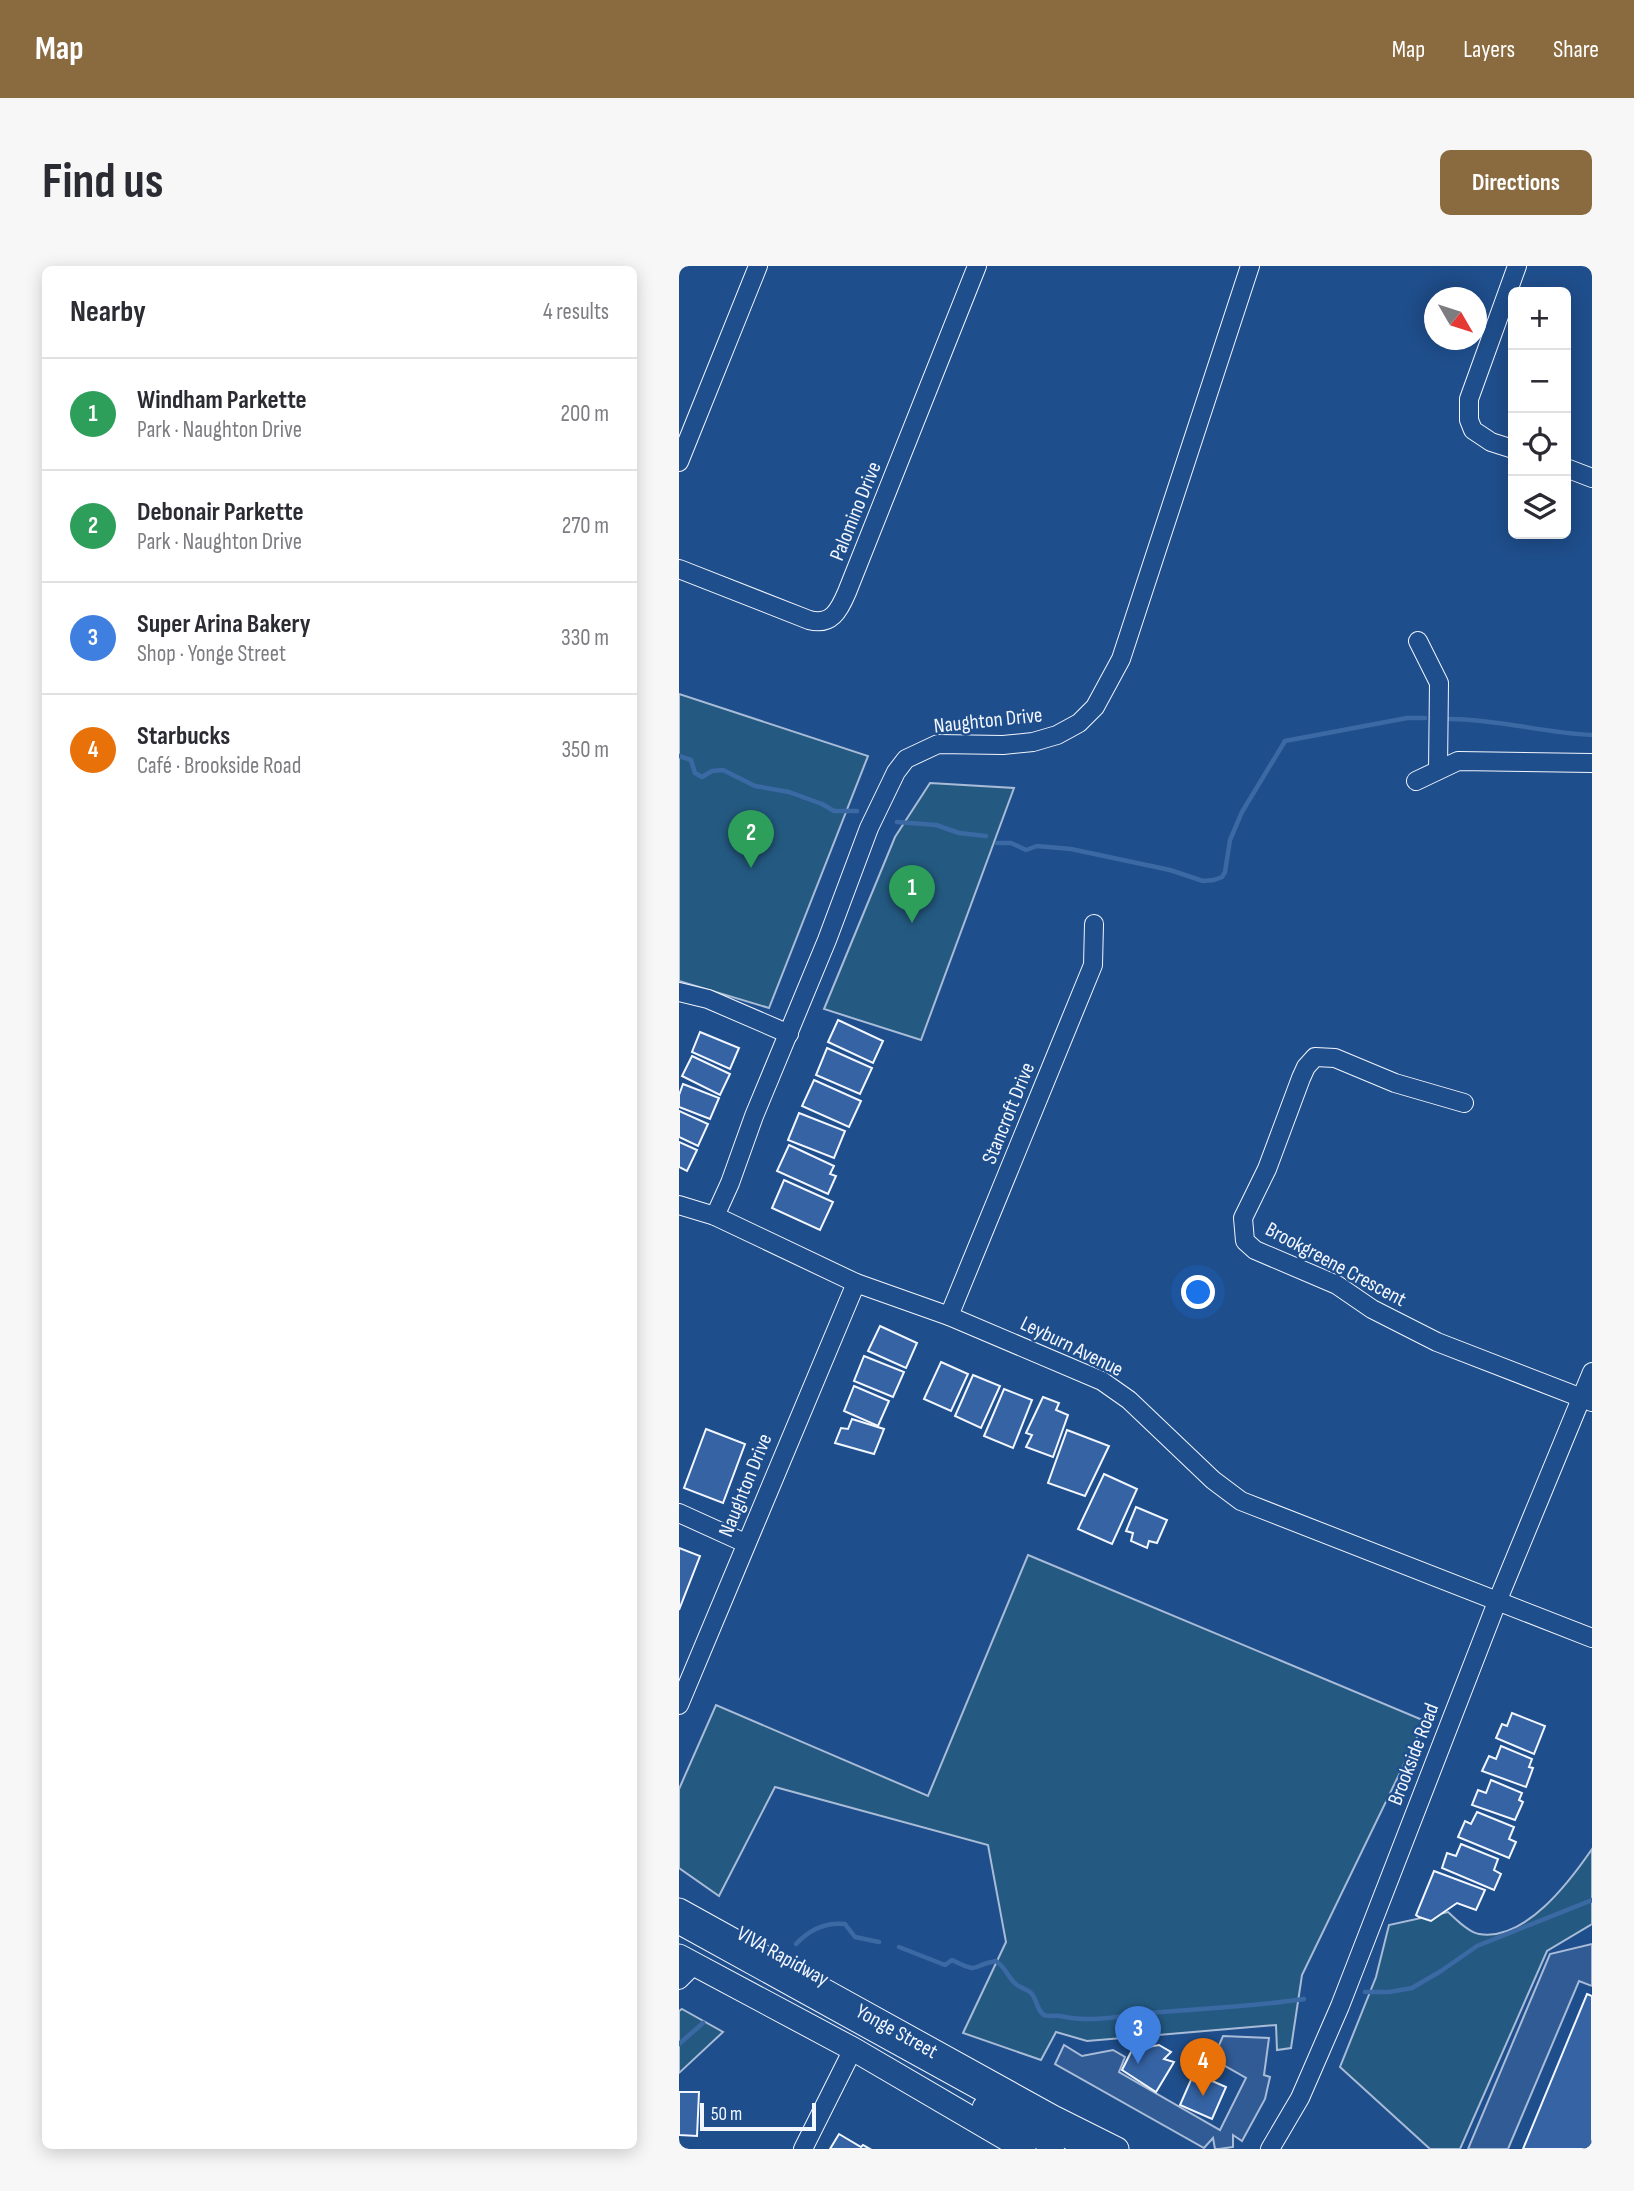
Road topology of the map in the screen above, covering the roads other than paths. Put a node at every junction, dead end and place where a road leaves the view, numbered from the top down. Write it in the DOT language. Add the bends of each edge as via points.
graph roads {
  1 [pos="758,266"];
  2 [pos="977,266"];
  3 [pos="1250,266"];
  4 [pos="1517,266"];
  5 [pos="1508,447"];
  6 [pos="679,461"];
  7 [pos="1571,470"];
  8 [pos="1592,478"];
  9 [pos="679,569"];
  10 [pos="1418,641"];
  11 [pos="1592,763"];
  12 [pos="1438,771"];
  13 [pos="1416,781"];
  14 [pos="1094,924"];
  15 [pos="679,992"];
  16 [pos="789,1034"];
  17 [pos="1464,1103"];
  18 [pos="679,1205"];
  19 [pos="715,1216"];
  20 [pos="856,1283"];
  21 [pos="949,1315"];
  22 [pos="1592,1372"];
  23 [pos="1587,1400"];
  24 [pos="679,1513"];
  25 [pos="745,1543"];
  26 [pos="1497,1602"];
  27 [pos="1592,1638"];
  28 [pos="679,1705"];
  29 [pos="679,1910"];
  30 [pos="679,1925"];
  31 [pos="679,1938"];
  32 [pos="684,1967"];
  33 [pos="853,2049"];
  34 [pos="803,2149"];
  35 [pos="1024,2149"];
  36 [pos="1055,2149"];
  37 [pos="1085,2149"];
  38 [pos="1117,2149"];
  39 [pos="1270,2149"];
  1 -- 6 [label="street"];
  2 -- 9 [label="street, Palomino Drive" via="847,592 832,618 819,623 809,620"];
  3 -- 16 [label="street, Naughton Drive" via="1121,659 1095,707 1079,723 1033,742 937,744 906,760 895,772 869,828"];
  4 -- 5 [label="street" via="1468,411 1473,430"];
  7 -- 8 [label="street"];
  10 -- 12 [label="street" via="1439,683"];
  11 -- 12 [label="street" via="1458,761"];
  12 -- 13 [label="street"];
  14 -- 21 [label="street, Stancroft Drive" via="1093,965"];
  15 -- 16 [label="street" via="708,999"];
  16 -- 19 [label="street, Naughton Drive"];
  17 -- 23 [label="street, Brookgreene Crescent" via="1395,1083 1335,1058 1315,1057 1301,1078 1243,1218 1245,1241 1255,1250 1337,1285 1372,1309 1437,1342"];
  18 -- 19 [label="street, Leyburn Avenue"];
  19 -- 20 [label="street, Leyburn Avenue"];
  20 -- 21 [label="street, Leyburn Avenue"];
  20 -- 25 [label="street, Naughton Drive"];
  21 -- 26 [label="street, Leyburn Avenue" via="1102,1381 1241,1501"];
  22 -- 23 [label="street, Brookside Road"];
  23 -- 26 [label="street, Brookside Road"];
  24 -- 25 [label="street"];
  25 -- 28 [label="street, Naughton Drive"];
  26 -- 27 [label="street, Leyburn Avenue"];
  26 -- 39 [label="street, Brookside Road" via="1340,2007 1300,2098"];
  29 -- 38 [label="main road, Yonge Street"];
  30 -- 37 [label="street, VIVA Rapidway"];
  31 -- 36 [label="street, VIVA Rapidway" via="937,2078"];
  32 -- 33 [label="main road, Yonge Street"];
  33 -- 34 [label="street"];
  33 -- 35 [label="main road, Yonge Street"];
}
